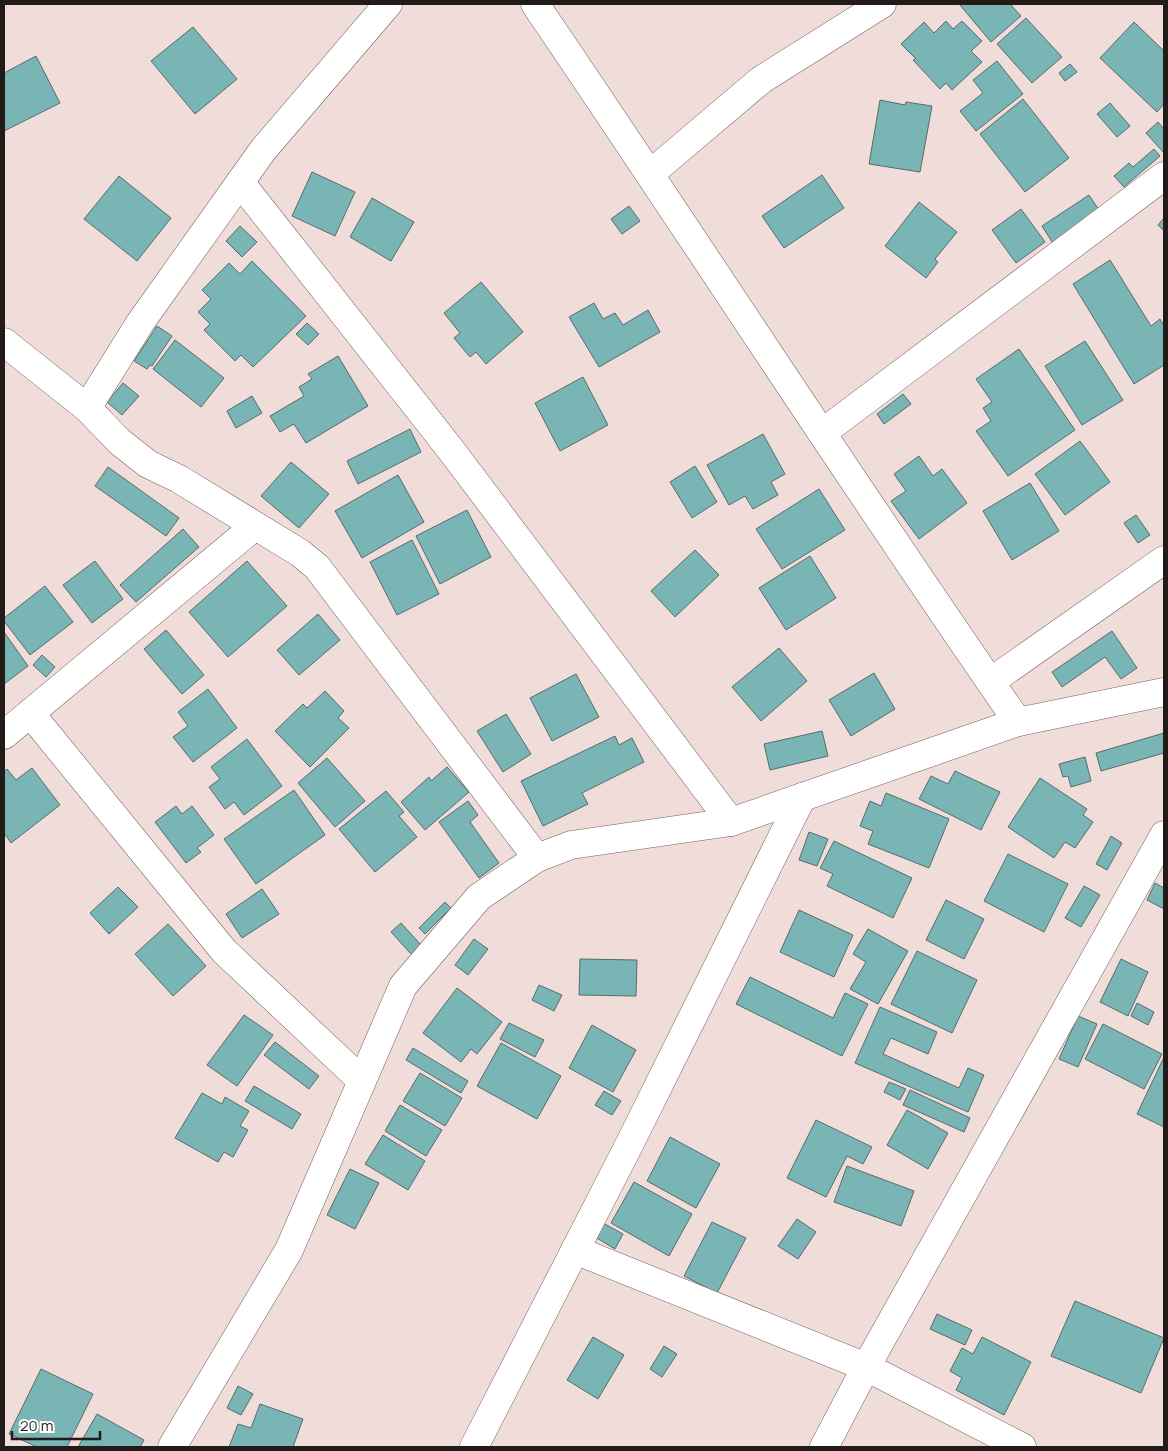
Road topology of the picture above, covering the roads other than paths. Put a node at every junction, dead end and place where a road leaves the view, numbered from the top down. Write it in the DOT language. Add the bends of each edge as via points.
graph roads {
  1 [pos="388,4"];
  2 [pos="535,4"];
  3 [pos="882,4"];
  4 [pos="650,174"];
  5 [pos="1164,176"];
  6 [pos="240,182"];
  7 [pos="4,342"];
  8 [pos="87,408"];
  9 [pos="822,433"];
  10 [pos="255,526"];
  11 [pos="1164,560"];
  12 [pos="990,682"];
  13 [pos="1164,692"];
  14 [pos="30,713"];
  15 [pos="1018,722"];
  16 [pos="4,736"];
  17 [pos="802,797"];
  18 [pos="732,822"];
  19 [pos="1163,841"];
  20 [pos="537,858"];
  21 [pos="361,1080"];
  22 [pos="575,1250"];
  23 [pos="866,1367"];
  24 [pos="172,1447"];
  25 [pos="474,1447"];
  26 [pos="824,1447"];
  27 [pos="1022,1447"];
  1 -- 6 [label="street" via="263,150"];
  2 -- 4 [label="street"];
  3 -- 4 [label="street" via="761,80"];
  4 -- 9 [label="street"];
  5 -- 9 [label="street"];
  6 -- 8 [label="street" via="140,323"];
  6 -- 18 [label="street" via="451,450"];
  7 -- 8 [label="street"];
  8 -- 10 [label="street" via="120,442 148,464 179,479"];
  9 -- 12 [label="street"];
  10 -- 14 [label="street"];
  10 -- 20 [label="street" via="317,567"];
  11 -- 12 [label="street"];
  12 -- 15 [label="street"];
  13 -- 15 [label="street"];
  14 -- 16 [label="street"];
  14 -- 21 [label="street" via="224,951"];
  15 -- 17 [label="street"];
  17 -- 18 [label="street"];
  17 -- 22 [label="street"];
  18 -- 20 [label="street" via="571,844"];
  19 -- 23 [label="street"];
  20 -- 21 [label="street" via="478,897 402,986"];
  21 -- 24 [label="street" via="289,1250"];
  22 -- 23 [label="street"];
  22 -- 25 [label="street"];
  23 -- 26 [label="street"];
  23 -- 27 [label="street"];
}
